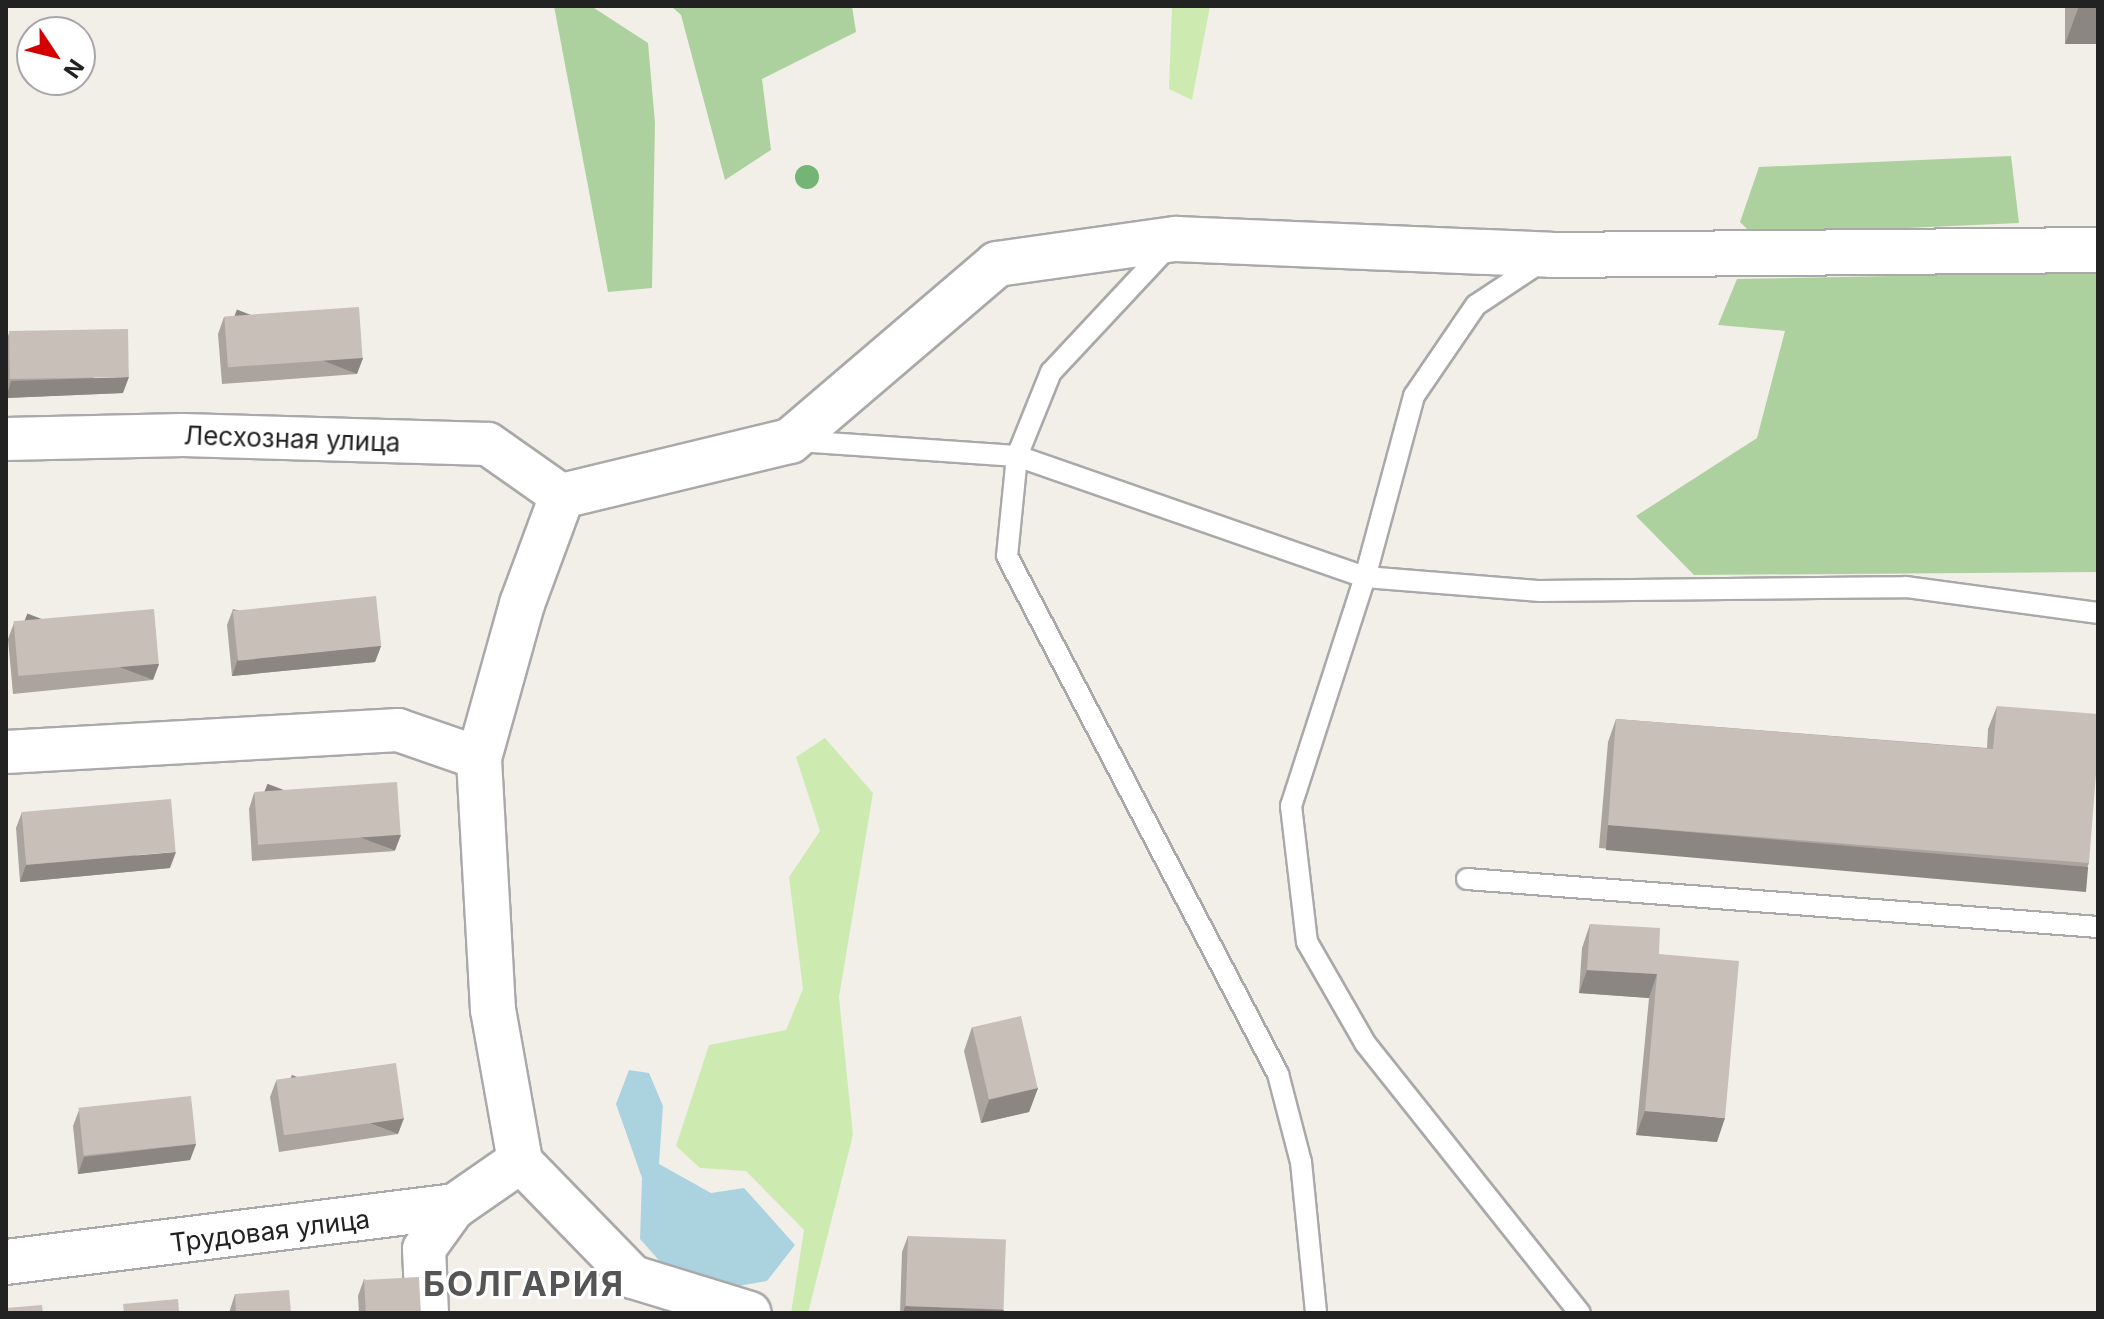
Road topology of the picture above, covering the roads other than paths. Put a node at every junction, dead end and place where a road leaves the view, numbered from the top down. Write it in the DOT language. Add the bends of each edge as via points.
graph roads {
  1 [pos="1176,239"];
  2 [pos="2098,250"];
  3 [pos="1551,255"];
  4 [pos="6,439"];
  5 [pos="790,441"];
  6 [pos="1017,456"];
  7 [pos="562,496"];
  8 [pos="1365,577"];
  9 [pos="2098,613"];
  10 [pos="6,752"];
  11 [pos="479,758"];
  12 [pos="1467,879"];
  13 [pos="2098,927"];
  14 [pos="520,1161"];
  15 [pos="455,1206"];
  16 [pos="6,1262"];
  17 [pos="427,1313"];
  18 [pos="750,1313"];
  19 [pos="1316,1313"];
  20 [pos="1580,1313"];
  1 -- 3 [label="street"];
  1 -- 5 [label="street" via="997,264"];
  1 -- 6 [label="lane" via="1051,372"];
  2 -- 3 [label="street"];
  3 -- 8 [label="lane" via="1476,305 1414,396"];
  4 -- 7 [label="street, Лесхозная улица" via="183,435 488,444"];
  5 -- 6 [label="lane"];
  5 -- 7 [label="street"];
  6 -- 8 [label="lane"];
  6 -- 19 [label="lane" via="1007,556 1278,1074 1301,1162"];
  7 -- 11 [label="street" via="522,604"];
  8 -- 9 [label="lane" via="1540,591 1906,587"];
  8 -- 20 [label="lane" via="1291,806 1307,942 1365,1043"];
  10 -- 11 [label="street" via="398,730"];
  11 -- 14 [label="street" via="493,1010"];
  12 -- 13 [label="lane"];
  14 -- 15 [label="street, Трудовая улица"];
  14 -- 18 [label="street" via="633,1277"];
  15 -- 16 [label="street, Трудовая улица"];
  15 -- 17 [label="street" via="424,1249"];
}
